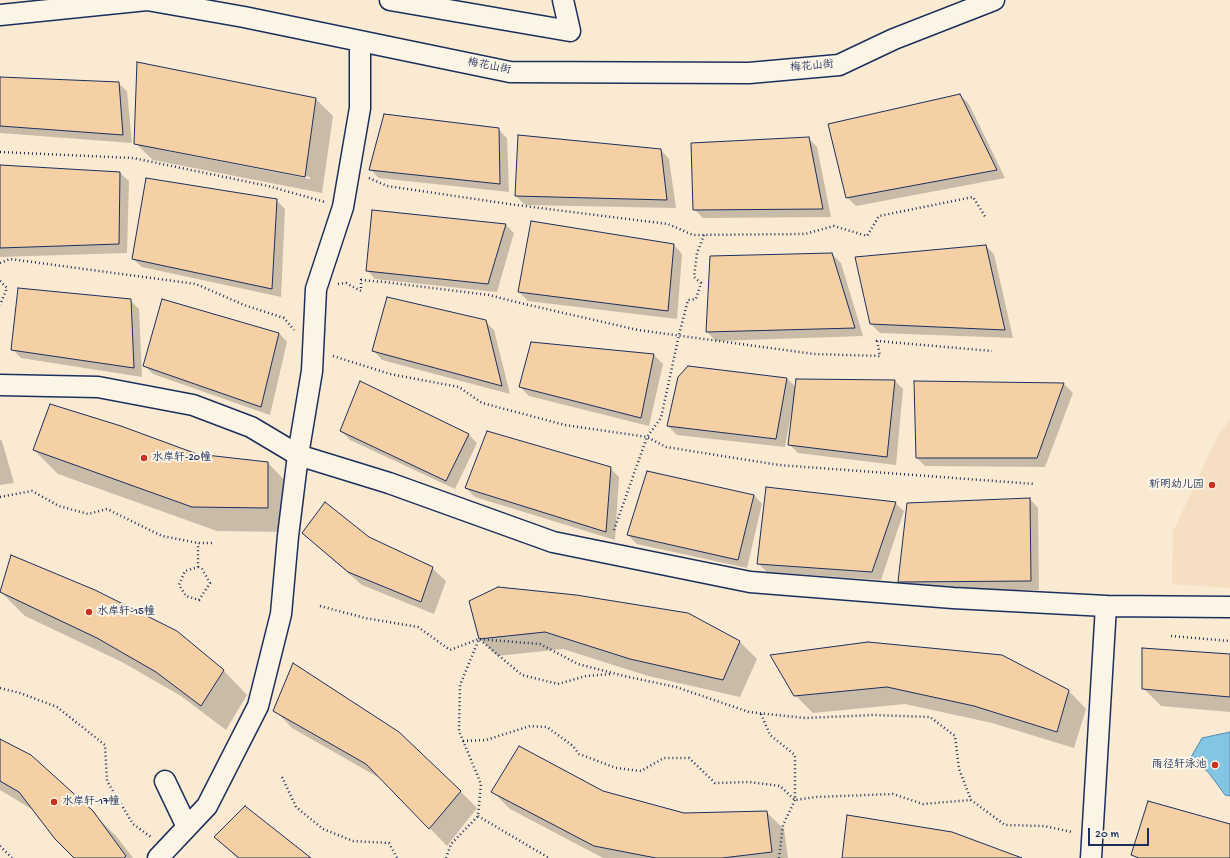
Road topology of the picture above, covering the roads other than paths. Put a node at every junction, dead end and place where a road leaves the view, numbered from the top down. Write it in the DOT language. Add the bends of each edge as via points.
graph roads {
  1 [pos="390,0"];
  2 [pos="563,0"];
  3 [pos="994,0"];
  4 [pos="0,16"];
  5 [pos="360,41"];
  6 [pos="0,385"];
  7 [pos="298,455"];
  8 [pos="1106,606"];
  9 [pos="1230,607"];
  10 [pos="165,781"];
  11 [pos="187,827"];
  12 [pos="162,853"];
  13 [pos="1091,858"];
  1 -- 2 [label="street" via="570,31"];
  3 -- 5 [label="street, 梅花山街" via="894,39 839,65 749,73 510,72"];
  4 -- 5 [label="street, 梅花山街" via="147,0"];
  5 -- 7 [label="street" via="360,108 343,207 316,289 312,371"];
  6 -- 7 [label="street" via="98,387 192,405 251,427"];
  7 -- 8 [label="street" via="389,483 553,542 750,582 953,598"];
  7 -- 11 [label="street" via="281,614 258,706 206,806"];
  8 -- 9 [label="street"];
  8 -- 13 [label="street"];
  10 -- 11 [label="street"];
  11 -- 12 [label="street"];
}
